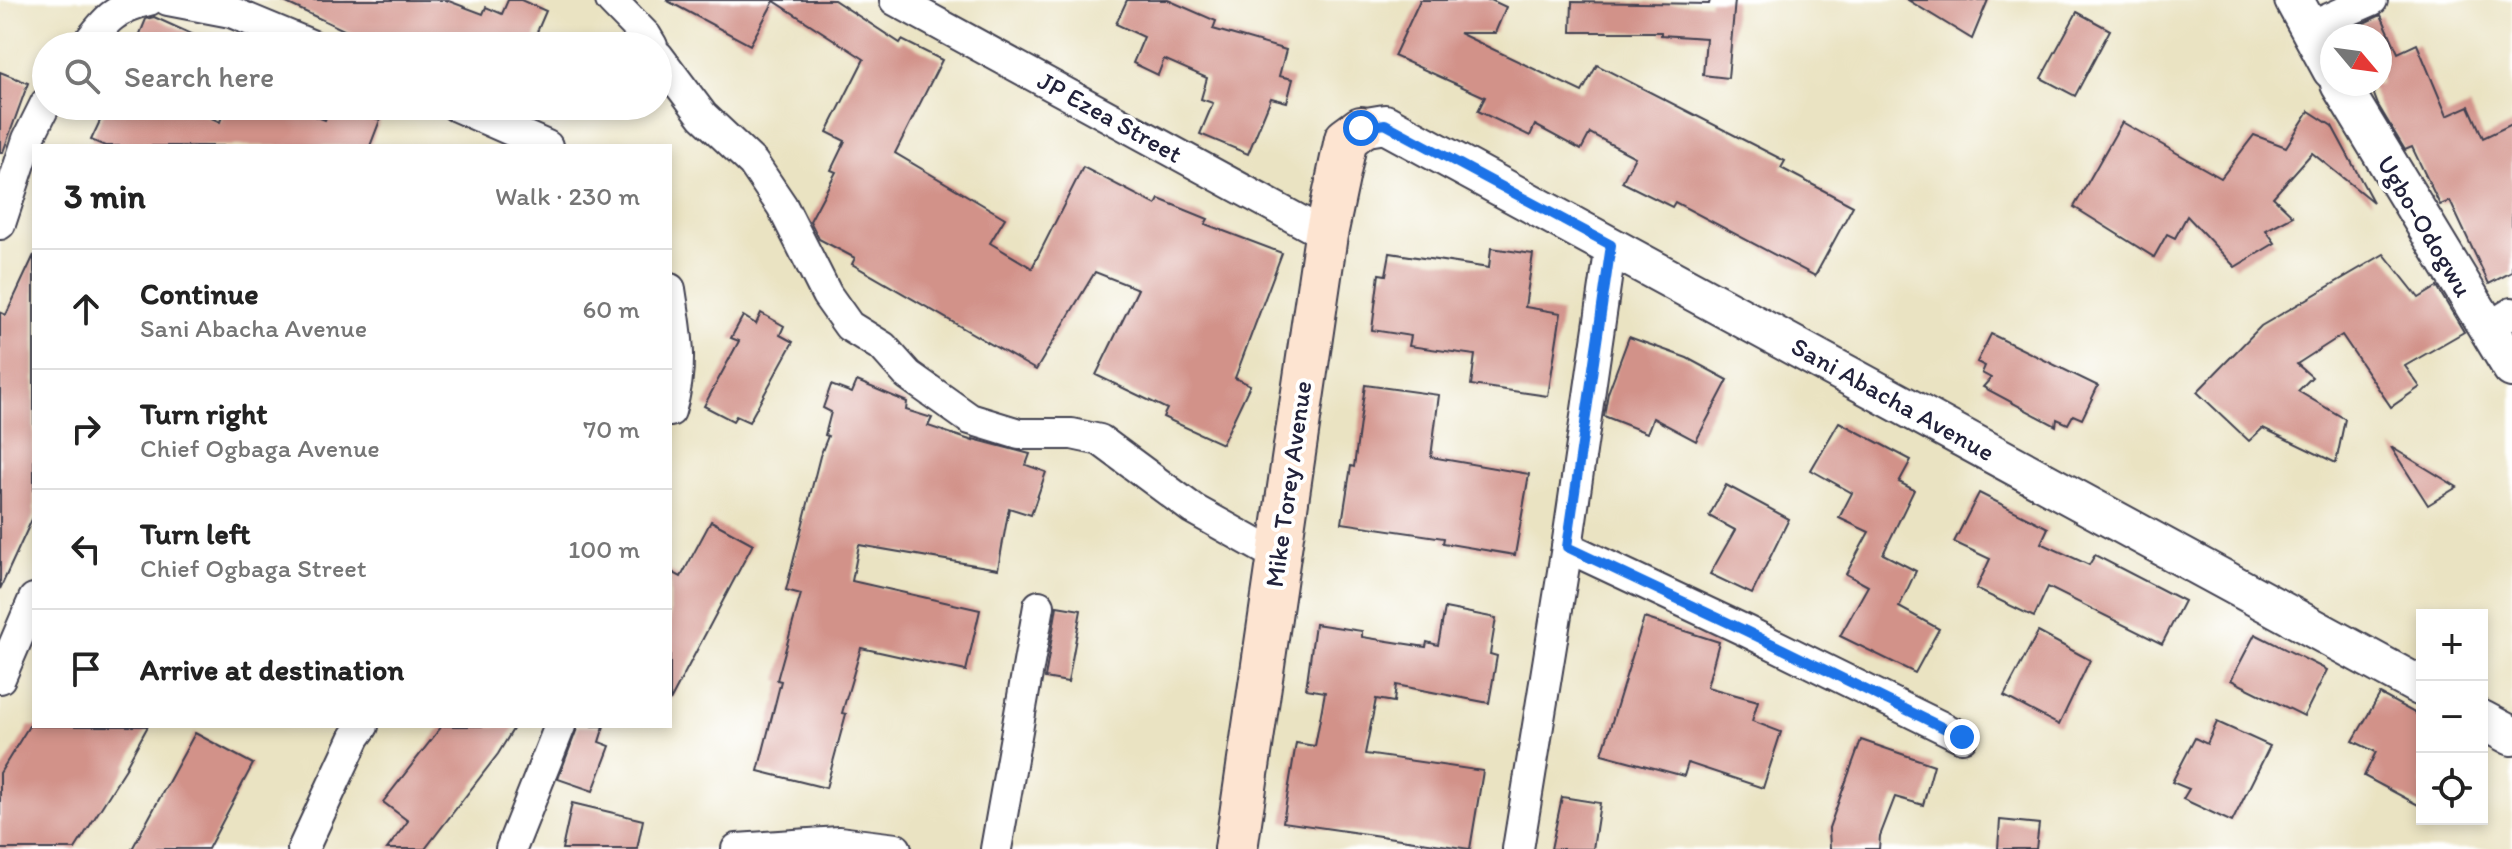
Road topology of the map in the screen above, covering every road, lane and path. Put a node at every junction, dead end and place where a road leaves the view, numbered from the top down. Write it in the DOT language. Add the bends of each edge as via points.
graph roads {
  1 [pos="149,0"];
  2 [pos="168,0"];
  3 [pos="611,0"];
  4 [pos="895,0"];
  5 [pos="2372,0"];
  6 [pos="2301,14"];
  7 [pos="96,32"];
  8 [pos="279,32"];
  9 [pos="642,32"];
  10 [pos="2320,48"];
  11 [pos="672,75"];
  12 [pos="2348,96"];
  13 [pos="38,120"];
  14 [pos="488,120"];
  15 [pos="1361,128"];
  16 [pos="542,144"];
  17 [pos="0,224"];
  18 [pos="1326,235"];
  19 [pos="1611,245"];
  20 [pos="672,302"];
  21 [pos="2500,321"];
  22 [pos="2512,368"];
  23 [pos="672,405"];
  24 [pos="1567,547"];
  25 [pos="1277,556"];
  26 [pos="1039,606"];
  27 [pos="19,612"];
  28 [pos="0,678"];
  29 [pos="2416,684"];
  30 [pos="2488,723"];
  31 [pos="362,728"];
  32 [pos="559,728"];
  33 [pos="2512,736"];
  34 [pos="1962,737"];
  35 [pos="303,849"];
  36 [pos="511,849"];
  37 [pos="737,849"];
  38 [pos="896,849"];
  39 [pos="996,849"];
  40 [pos="1236,849"];
  41 [pos="1518,849"];
  1 -- 7 [label="street" via="108,16"];
  2 -- 8 [label="street" via="231,12"];
  3 -- 9 [label="street"];
  4 -- 18 [label="street, JP Ezea Street"];
  5 -- 6 [label="street"];
  6 -- 10 [label="street"];
  11 -- 25 [label="street" via="703,116 753,163 849,326 883,347 908,375 970,419 1019,434 1100,440 1193,509"];
  12 -- 21 [label="street, Ugbo-Odogwu"];
  13 -- 17 [label="street"];
  14 -- 16 [label="street"];
  15 -- 18 [label="main road, Mike Torey Avenue" via="1346,139"];
  15 -- 19 [label="street, Sani Abacha Avenue" via="1385,124"];
  18 -- 25 [label="main road, Mike Torey Avenue"];
  19 -- 24 [label="street"];
  19 -- 29 [label="street, Sani Abacha Avenue"];
  20 -- 23 [label="street" via="680,356"];
  21 -- 22 [label="street, Ugbo-Odogwu"];
  24 -- 34 [label="street"];
  24 -- 41 [label="street"];
  25 -- 40 [label="main road, Mike Torey Avenue"];
  26 -- 39 [label="street"];
  27 -- 28 [label="street"];
  30 -- 33 [label="street"];
  31 -- 35 [label="street"];
  32 -- 36 [label="street"];
  37 -- 38 [label="street" via="839,842"];
}
